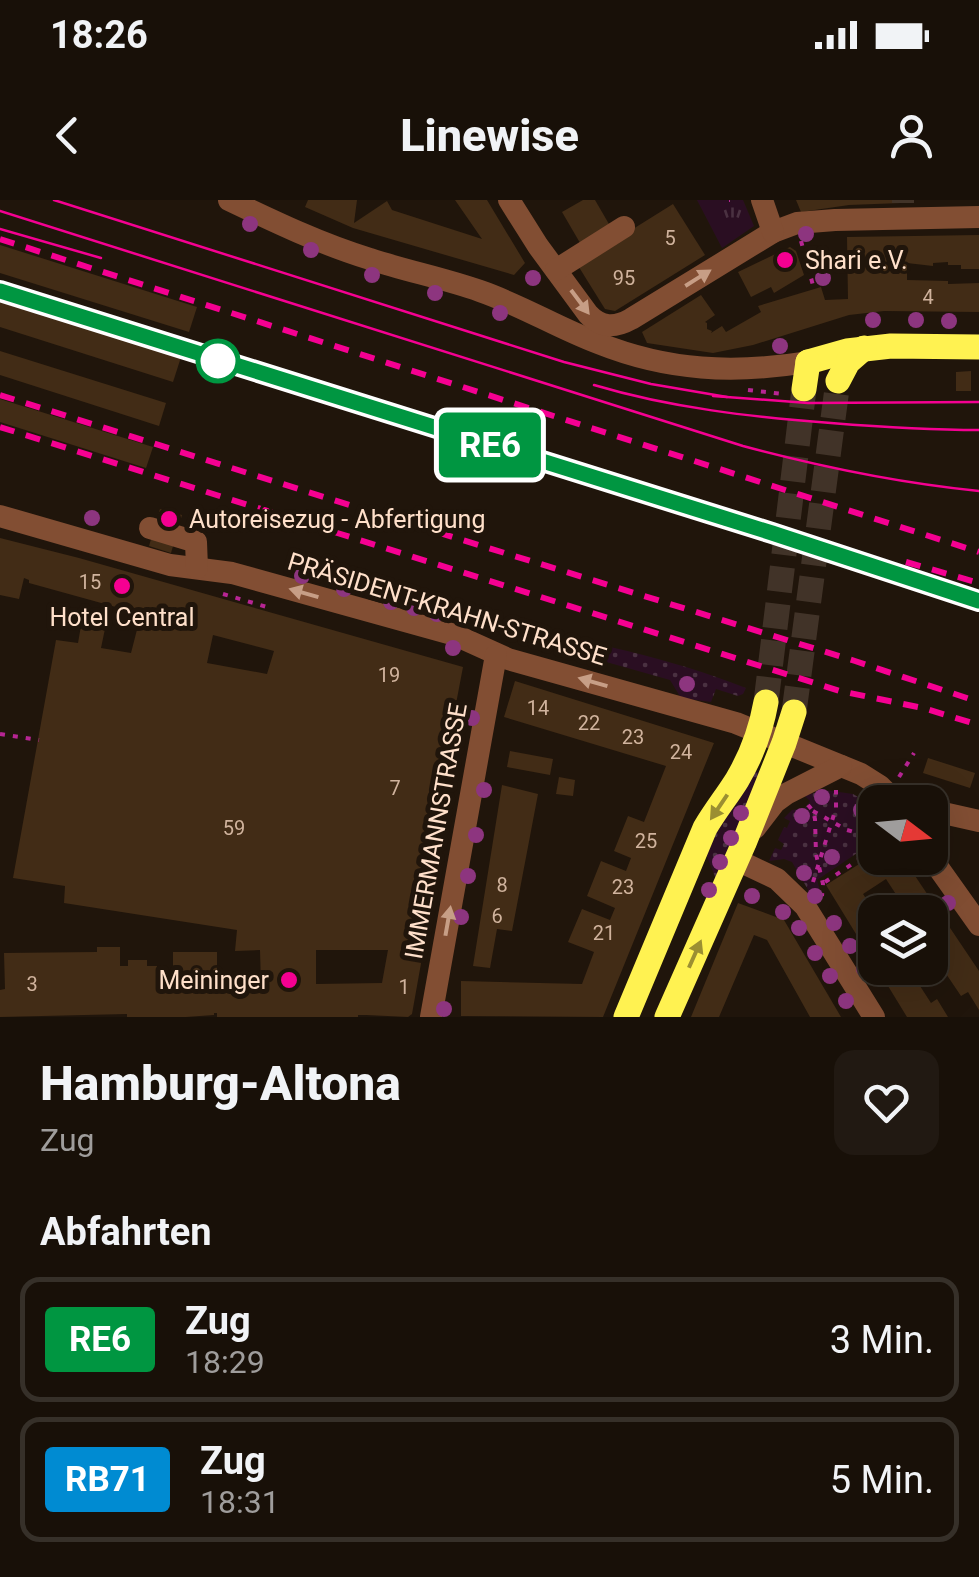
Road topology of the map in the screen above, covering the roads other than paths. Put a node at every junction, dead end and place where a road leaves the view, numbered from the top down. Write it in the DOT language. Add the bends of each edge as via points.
graph roads {
  1 [pos="229,200"];
  2 [pos="509,200"];
  3 [pos="762,200"];
  4 [pos="979,218"];
  5 [pos="624,227"];
  6 [pos="773,232"];
  7 [pos="556,270"];
  8 [pos="979,347"];
  9 [pos="864,348"];
  10 [pos="808,362"];
  11 [pos="792,392"];
  12 [pos="0,507"];
  13 [pos="0,516"];
  14 [pos="150,528"];
  15 [pos="197,555"];
  16 [pos="496,654"];
  17 [pos="766,702"];
  18 [pos="794,712"];
  19 [pos="759,732"];
  20 [pos="784,743"];
  21 [pos="841,766"];
  22 [pos="877,785"];
  23 [pos="948,814"];
  24 [pos="979,820"];
  25 [pos="740,851"];
  26 [pos="943,875"];
  27 [pos="979,925"];
  28 [pos="431,1017"];
  29 [pos="626,1017"];
  30 [pos="667,1017"];
  31 [pos="874,1017"];
  1 -- 10 [label="street" via="370,259 500,298 634,355 732,370"];
  2 -- 7 [label="street"];
  3 -- 6 [label="street"];
  4 -- 6 [label="street" via="903,211 797,223"];
  5 -- 7 [label="street"];
  7 -- 6 [label="street, one-way" via="592,318 622,324"];
  8 -- 9 [label="main road"];
  9 -- 10 [label="main road"];
  9 -- 10 [label="main road" via="838,382 830,368"];
  10 -- 11 [label="main road"];
  12 -- 15 [label="street" via="175,556"];
  13 -- 15 [label="street, PRÄSIDENT-KRAHN-STRASSE" via="170,564"];
  14 -- 15 [label="street"];
  16 -- 15 [label="street, PRÄSIDENT-KRAHN-STRASSE, one-way" via="455,635 232,572"];
  19 -- 16 [label="street, PRÄSIDENT-KRAHN-STRASSE, one-way"];
  28 -- 16 [label="street, IMMERMANNSTRASSE, one-way"];
  17 -- 19 [label="main road"];
  18 -- 20 [label="main road"];
  19 -- 20 [label="street, PRÄSIDENT-KRAHN-STRASSE"];
  19 -- 29 [label="main road, one-way" via="705,828"];
  20 -- 21 [label="street, PRÄSIDENT-KRAHN-STRASSE"];
  20 -- 25 [label="main road"];
  21 -- 22 [label="street, PRÄSIDENT-KRAHN-STRASSE"];
  21 -- 25 [label="street" via="775,802"];
  23 -- 24 [label="street"];
  30 -- 25 [label="main road, one-way"];
  25 -- 31 [label="street" via="806,908"];
  26 -- 27 [label="street"];
}
